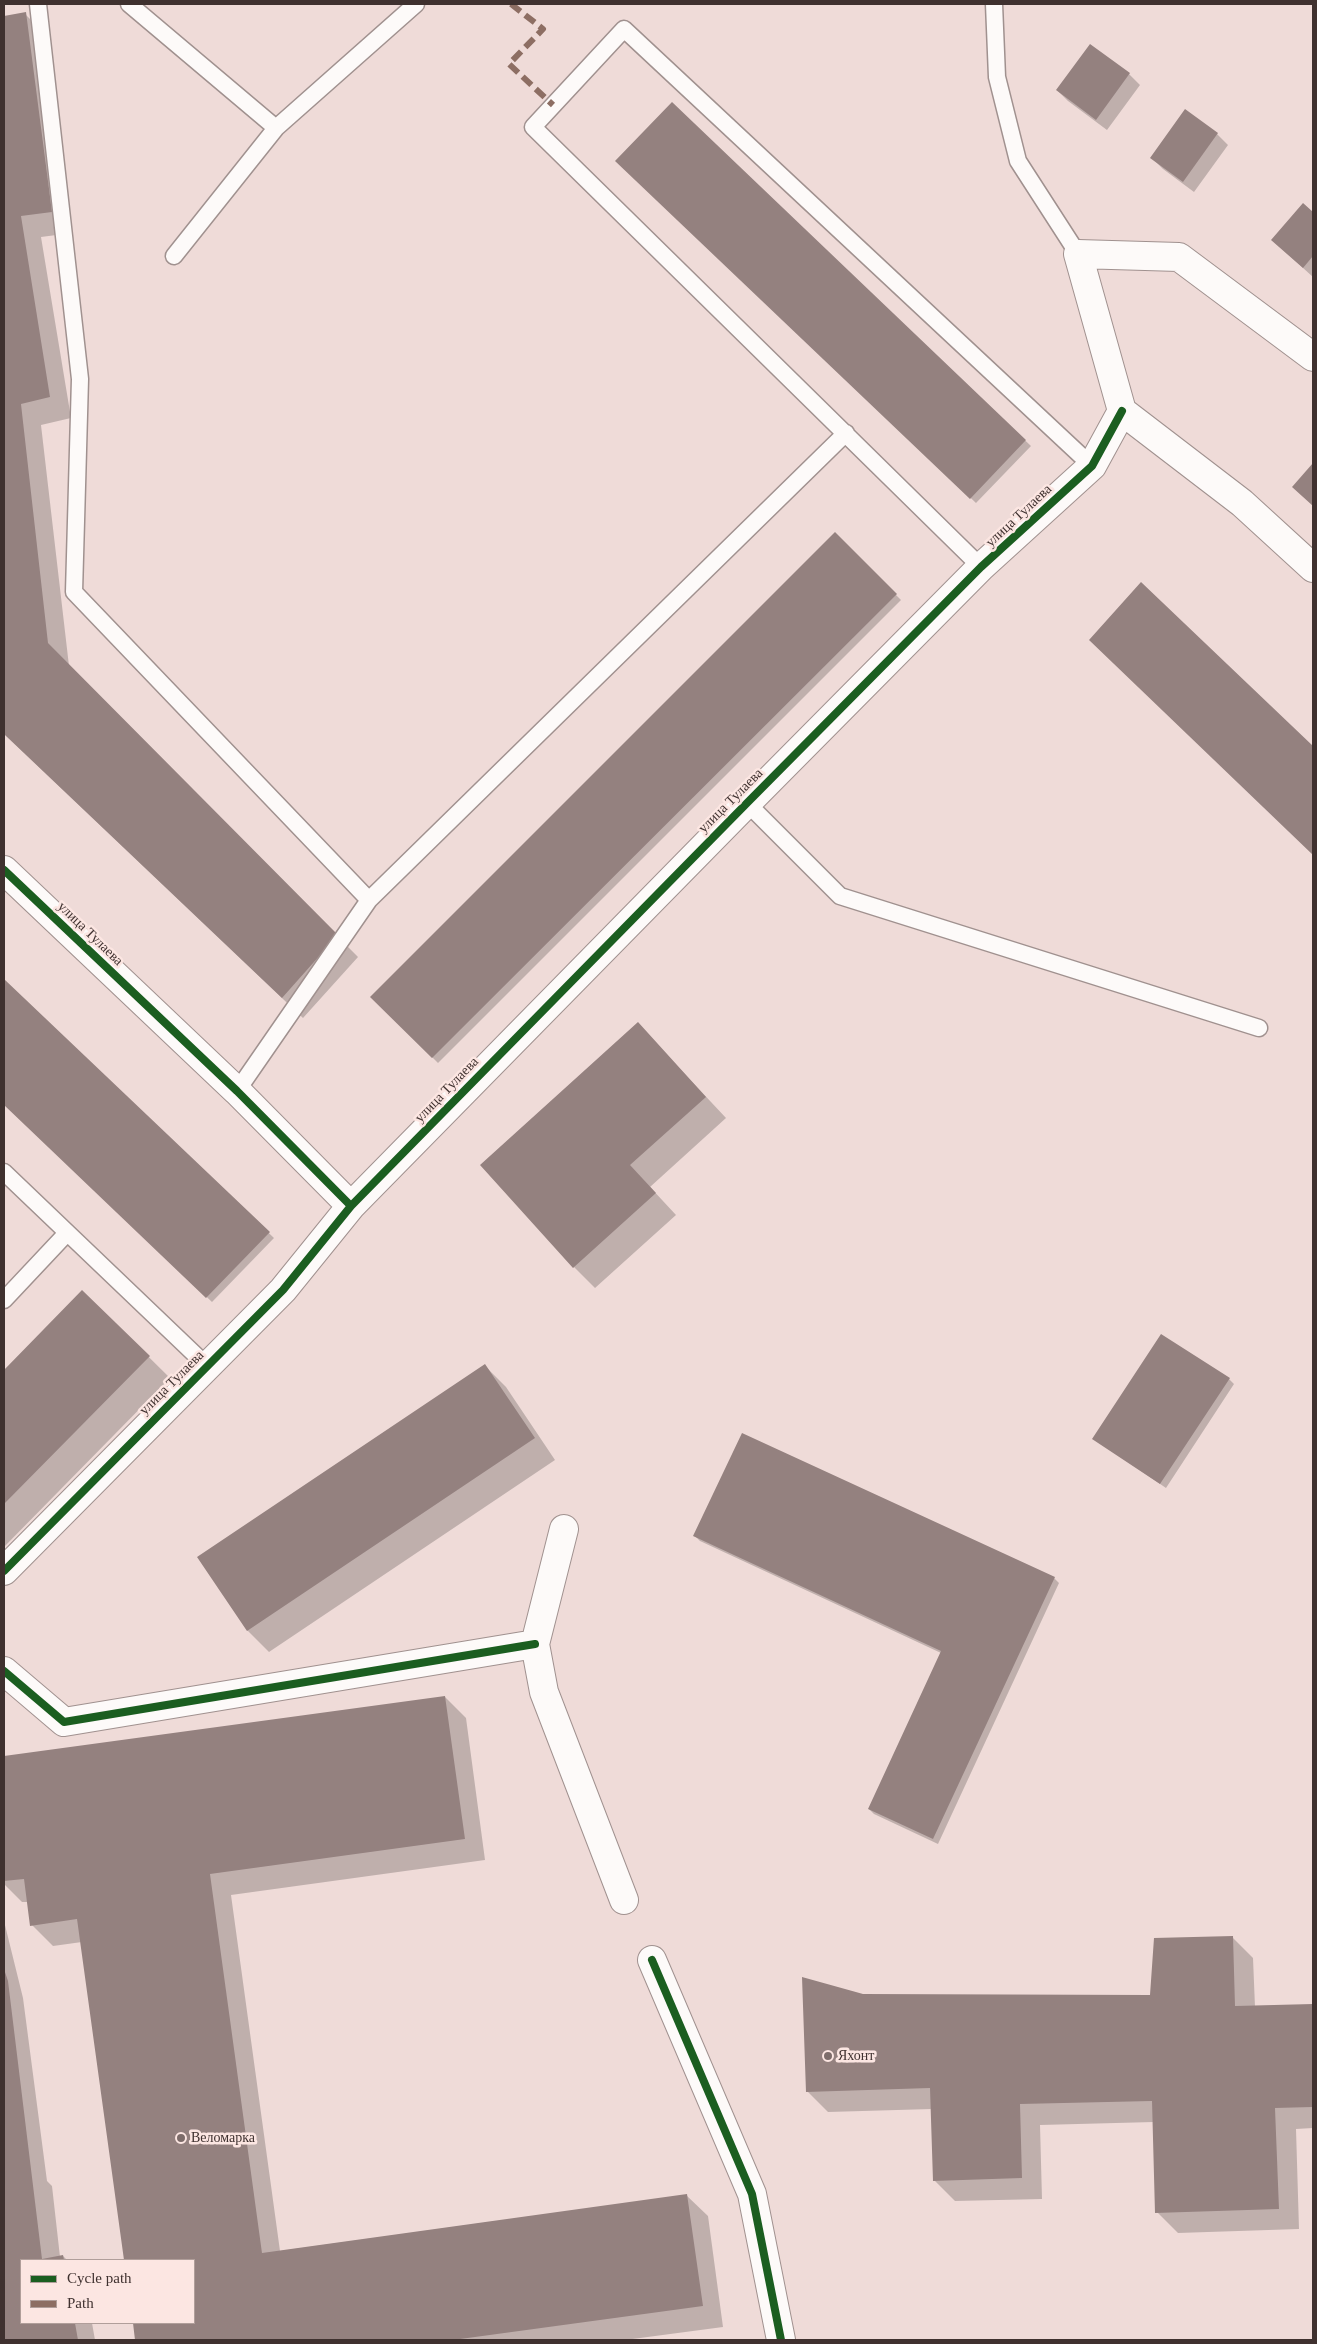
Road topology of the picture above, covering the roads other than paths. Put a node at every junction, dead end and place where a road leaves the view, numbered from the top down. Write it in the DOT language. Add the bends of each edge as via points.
graph roads {
  1 [pos="38,4"];
  2 [pos="129,4"];
  3 [pos="416,4"];
  4 [pos="994,4"];
  5 [pos="276,128"];
  6 [pos="1078,254"];
  7 [pos="174,256"];
  8 [pos="1313,357"];
  9 [pos="1122,411"];
  10 [pos="846,433"];
  11 [pos="1092,466"];
  12 [pos="982,567"];
  13 [pos="1313,568"];
  14 [pos="747,803"];
  15 [pos="4,870"];
  16 [pos="369,900"];
  17 [pos="1258,1028"];
  18 [pos="237,1091"];
  19 [pos="4,1172"];
  20 [pos="351,1206"];
  21 [pos="67,1233"];
  22 [pos="4,1300"];
  23 [pos="207,1366"];
  24 [pos="564,1529"];
  25 [pos="4,1571"];
  26 [pos="535,1644"];
  27 [pos="4,1671"];
  28 [pos="624,1900"];
  29 [pos="652,1960"];
  30 [pos="781,2340"];
  1 -- 16 [label="lane" via="80,379 74,592"];
  2 -- 5 [label="lane"];
  3 -- 5 [label="lane"];
  4 -- 6 [label="lane" via="997,77 1018,162"];
  5 -- 7 [label="lane"];
  6 -- 8 [label="street" via="1179,256"];
  6 -- 9 [label="street"];
  9 -- 11 [label="street, улица Тулаева"];
  9 -- 13 [label="street" via="1242,503"];
  10 -- 11 [label="lane" via="533,126 624,29"];
  10 -- 12 [label="lane"];
  10 -- 16 [label="lane"];
  11 -- 12 [label="street, улица Тулаева"];
  12 -- 14 [label="street, улица Тулаева"];
  14 -- 17 [label="lane" via="840,896"];
  14 -- 20 [label="street, улица Тулаева"];
  15 -- 18 [label="street, улица Тулаева"];
  16 -- 18 [label="lane"];
  18 -- 20 [label="street, улица Тулаева"];
  19 -- 21 [label="lane"];
  20 -- 23 [label="street, улица Тулаева" via="283,1290"];
  21 -- 22 [label="lane"];
  21 -- 23 [label="lane"];
  23 -- 25 [label="street, улица Тулаева"];
  24 -- 26 [label="street"];
  26 -- 27 [label="street" via="64,1722"];
  26 -- 28 [label="street" via="544,1692"];
  29 -- 30 [label="street" via="752,2194"];
}
